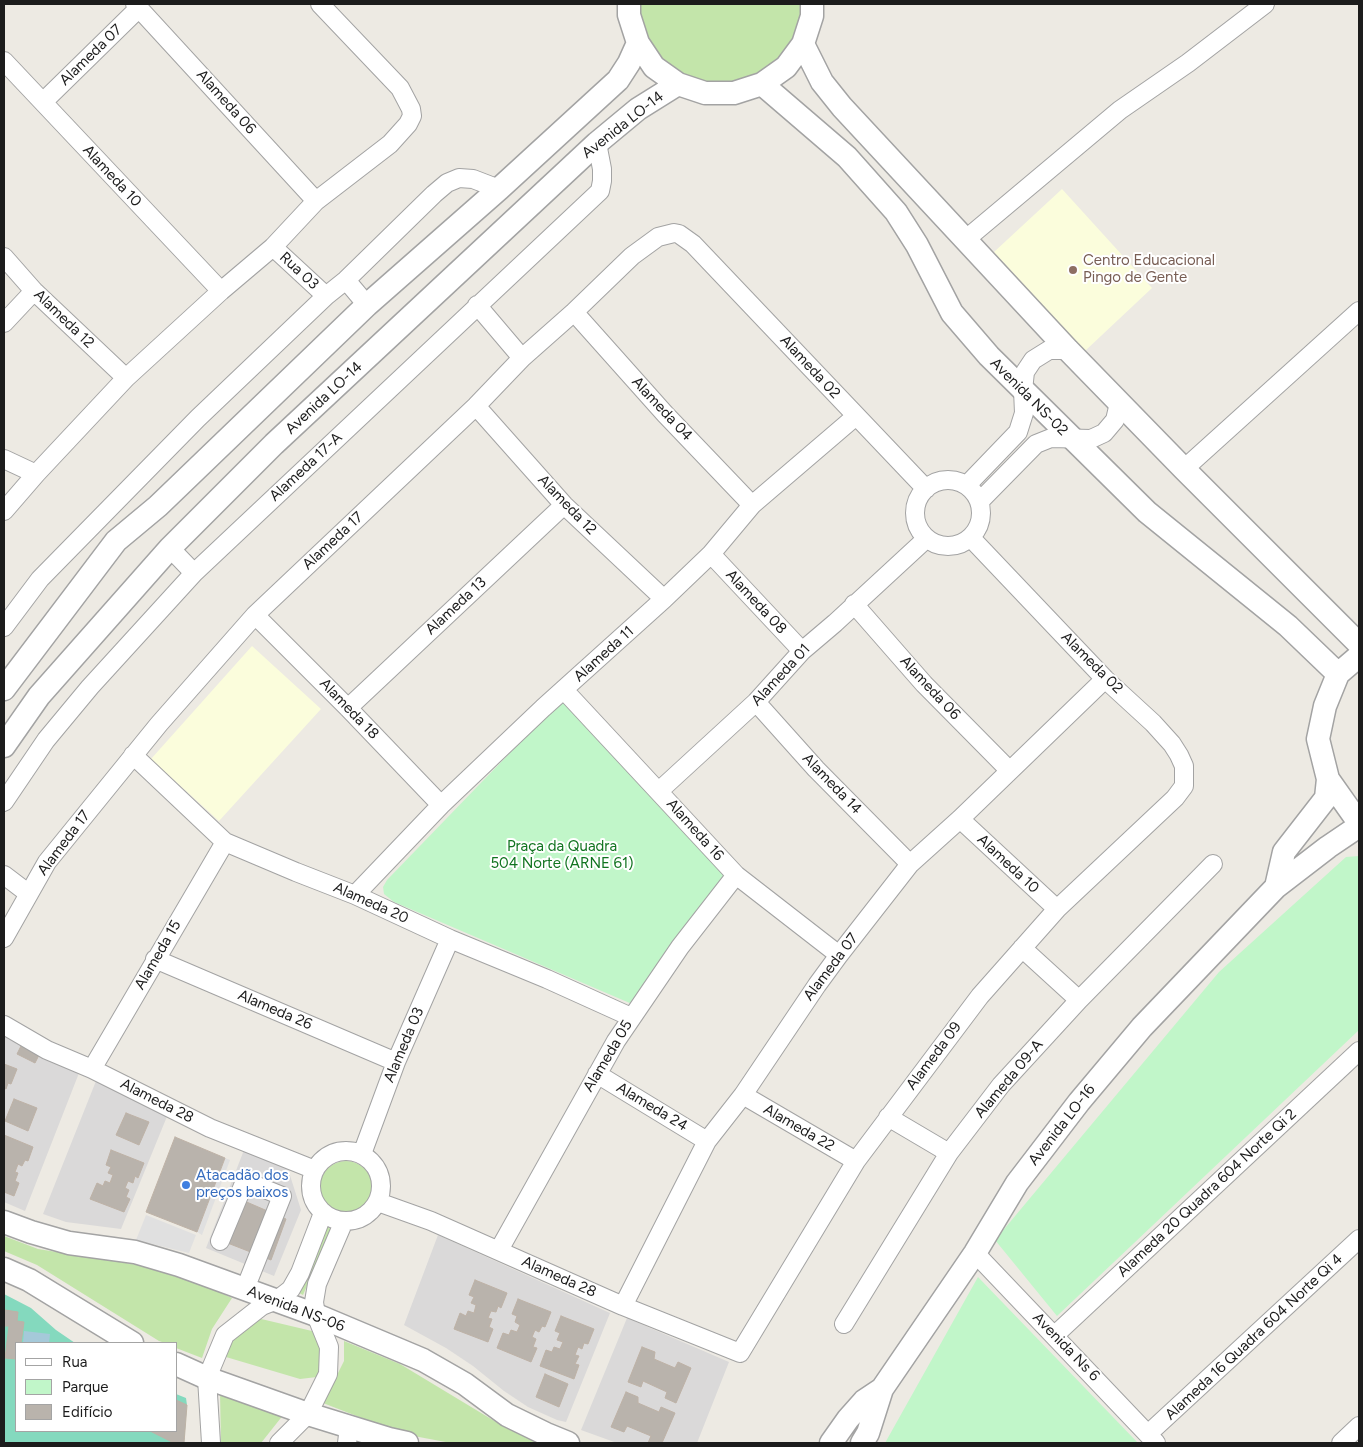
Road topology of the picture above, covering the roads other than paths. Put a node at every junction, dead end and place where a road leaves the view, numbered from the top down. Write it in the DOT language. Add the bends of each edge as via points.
graph roads {
  1 [pos="320,4"];
  2 [pos="629,4"];
  3 [pos="812,4"];
  4 [pos="1265,4"];
  5 [pos="137,6"];
  6 [pos="638,43"];
  7 [pos="803,44"];
  8 [pos="4,61"];
  9 [pos="678,84"];
  10 [pos="762,84"];
  11 [pos="42,102"];
  12 [pos="597,143"];
  13 [pos="499,189"];
  14 [pos="316,201"];
  15 [pos="965,240"];
  16 [pos="273,247"];
  17 [pos="4,257"];
  18 [pos="716,267"];
  19 [pos="346,280"];
  20 [pos="34,290"];
  21 [pos="221,291"];
  22 [pos="326,296"];
  23 [pos="367,305"];
  24 [pos="477,305"];
  25 [pos="1359,311"];
  26 [pos="574,312"];
  27 [pos="4,323"];
  28 [pos="1068,350"];
  29 [pos="522,358"];
  30 [pos="126,378"];
  31 [pos="1023,390"];
  32 [pos="1120,403"];
  33 [pos="476,406"];
  34 [pos="856,416"];
  35 [pos="1070,438"];
  36 [pos="4,459"];
  37 [pos="1184,469"];
  38 [pos="36,474"];
  39 [pos="967,485"];
  40 [pos="926,489"];
  41 [pos="980,501"];
  42 [pos="564,504"];
  43 [pos="752,505"];
  44 [pos="4,511"];
  45 [pos="971,538"];
  46 [pos="926,539"];
  47 [pos="170,548"];
  48 [pos="711,554"];
  49 [pos="194,573"];
  50 [pos="664,599"];
  51 [pos="854,604"];
  52 [pos="255,615"];
  53 [pos="4,627"];
  54 [pos="1359,644"];
  55 [pos="802,651"];
  56 [pos="1359,656"];
  57 [pos="1338,674"];
  58 [pos="1105,679"];
  59 [pos="4,689"];
  60 [pos="564,690"];
  61 [pos="756,702"];
  62 [pos="348,708"];
  63 [pos="4,746"];
  64 [pos="133,755"];
  65 [pos="1009,770"];
  66 [pos="1328,779"];
  67 [pos="659,791"];
  68 [pos="1175,798"];
  69 [pos="4,802"];
  70 [pos="441,805"];
  71 [pos="960,819"];
  72 [pos="1359,825"];
  73 [pos="226,842"];
  74 [pos="910,864"];
  75 [pos="1213,864"];
  76 [pos="736,875"];
  77 [pos="4,876"];
  78 [pos="1276,887"];
  79 [pos="29,894"];
  80 [pos="354,894"];
  81 [pos="1057,909"];
  82 [pos="4,938"];
  83 [pos="450,939"];
  84 [pos="1022,948"];
  85 [pos="839,955"];
  86 [pos="155,959"];
  87 [pos="1079,1000"];
  88 [pos="631,1017"];
  89 [pos="4,1025"];
  90 [pos="1359,1052"];
  91 [pos="396,1062"];
  92 [pos="92,1068"];
  93 [pos="596,1074"];
  94 [pos="743,1095"];
  95 [pos="888,1117"];
  96 [pos="708,1141"];
  97 [pos="949,1153"];
  98 [pos="362,1154"];
  99 [pos="856,1161"];
  100 [pos="315,1170"];
  101 [pos="378,1202"];
  102 [pos="323,1213"];
  103 [pos="344,1221"];
  104 [pos="4,1222"];
  105 [pos="1359,1239"];
  106 [pos="220,1241"];
  107 [pos="499,1250"];
  108 [pos="975,1253"];
  109 [pos="4,1269"];
  110 [pos="245,1289"];
  111 [pos="277,1300"];
  112 [pos="623,1306"];
  113 [pos="316,1315"];
  114 [pos="844,1324"];
  115 [pos="1055,1335"];
  116 [pos="130,1342"];
  117 [pos="740,1353"];
  118 [pos="178,1365"];
  119 [pos="207,1378"];
  120 [pos="882,1389"];
  121 [pos="308,1414"];
  122 [pos="1359,1426"];
  123 [pos="348,1435"];
  124 [pos="1152,1439"];
  125 [pos="212,1443"];
  126 [pos="279,1443"];
  127 [pos="403,1443"];
  128 [pos="568,1443"];
  129 [pos="831,1443"];
  130 [pos="862,1443"];
  131 [pos="1341,1443"];
  1 -- 14 [label="street" via="385,72 403,94 412,116 390,144"];
  2 -- 6 [label="street"];
  3 -- 7 [label="street" via="812,16"];
  4 -- 15 [label="street" via="1120,110"];
  5 -- 11 [label="street, Alameda 07"];
  5 -- 14 [label="street, Alameda 06"];
  6 -- 9 [label="street" via="654,66"];
  6 -- 13 [label="street" via="618,80"];
  7 -- 10 [label="street" via="786,67"];
  7 -- 15 [label="street" via="822,82 842,107"];
  8 -- 11 [label="street, Alameda 10"];
  9 -- 10 [label="street" via="705,93 734,93"];
  9 -- 12 [label="street, Avenida LO-14" via="638,109"];
  10 -- 31 [label="street, Avenida NS-02" via="847,157 896,212 952,313"];
  11 -- 21 [label="street, Alameda 10"];
  12 -- 24 [label="street, Alameda 17-A" via="602,169 600,191"];
  12 -- 47 [label="street, Avenida LO-14" via="274,444"];
  13 -- 19 [label="street" via="473,179 459,178 447,183"];
  13 -- 23 [label="street"];
  14 -- 16 [label="street"];
  15 -- 28 [label="street"];
  16 -- 21 [label="street"];
  16 -- 22 [label="street, Rua 03"];
  17 -- 20 [label="street, Alameda 12"];
  18 -- 26 [label="street, Alameda 17" via="679,234 667,234 632,256"];
  18 -- 34 [label="street, Alameda 02"];
  19 -- 22 [label="street"];
  19 -- 23 [label="street"];
  20 -- 27 [label="street"];
  20 -- 30 [label="street, Alameda 12"];
  21 -- 30 [label="street"];
  22 -- 53 [label="street" via="198,418 40,579"];
  23 -- 59 [label="street" via="158,506 116,541"];
  24 -- 29 [label="street"];
  24 -- 49 [label="street, Alameda 17-A"];
  25 -- 37 [label="street"];
  26 -- 29 [label="street, Alameda 17"];
  26 -- 43 [label="street, Alameda 04"];
  28 -- 31 [label="street" via="1049,350 1033,360 1025,372"];
  28 -- 32 [label="street"];
  29 -- 33 [label="street, Alameda 17"];
  30 -- 38 [label="street"];
  31 -- 35 [label="street, Avenida NS-02"];
  31 -- 39 [label="street" via="1024,413 1018,432"];
  32 -- 35 [label="street" via="1115,420 1104,433 1091,439"];
  32 -- 37 [label="street"];
  33 -- 42 [label="street, Alameda 12"];
  33 -- 52 [label="street, Alameda 17"];
  34 -- 40 [label="street, Alameda 02"];
  34 -- 43 [label="street, Alameda 11"];
  35 -- 41 [label="street" via="1051,438 1036,444"];
  35 -- 57 [label="street, Avenida NS-02" via="1146,512 1288,626"];
  36 -- 38 [label="street"];
  37 -- 54 [label="street"];
  38 -- 44 [label="street"];
  39 -- 40 [label="street" via="946,480 935,482"];
  39 -- 41 [label="street"];
  40 -- 46 [label="street" via="919,498 915,514 919,530"];
  41 -- 45 [label="street" via="981,521"];
  42 -- 50 [label="street, Alameda 12"];
  42 -- 62 [label="street, Alameda 13"];
  43 -- 48 [label="street, Alameda 11"];
  45 -- 46 [label="street" via="958,545 944,547"];
  45 -- 58 [label="street, Alameda 02"];
  46 -- 51 [label="street, Alameda 01"];
  47 -- 49 [label="street"];
  47 -- 63 [label="street, Avenida LO-14" via="39,696"];
  48 -- 50 [label="street, Alameda 11"];
  48 -- 55 [label="street, Alameda 08"];
  49 -- 69 [label="street, Alameda 17-A" via="83,694 46,740"];
  50 -- 60 [label="street, Alameda 11"];
  51 -- 55 [label="street, Alameda 01"];
  51 -- 65 [label="street, Alameda 06" via="924,684"];
  52 -- 62 [label="street, Alameda 18"];
  52 -- 64 [label="street, Alameda 17"];
  55 -- 61 [label="street, Alameda 01"];
  56 -- 57 [label="street"];
  57 -- 66 [label="street" via="1325,706 1318,739"];
  58 -- 65 [label="street, Alameda 07"];
  58 -- 68 [label="street, Alameda 02" via="1153,724 1179,754 1185,773 1184,786"];
  60 -- 67 [label="street, Alameda 16"];
  60 -- 70 [label="street, Alameda 11"];
  61 -- 67 [label="street, Alameda 01"];
  61 -- 74 [label="street, Alameda 14" via="816,769"];
  62 -- 70 [label="street, Alameda 18"];
  64 -- 73 [label="street, Alameda 20"];
  64 -- 79 [label="street, Alameda 17" via="48,862"];
  65 -- 71 [label="street, Alameda 07"];
  66 -- 72 [label="street"];
  66 -- 78 [label="street" via="1326,798 1284,852"];
  67 -- 76 [label="street, Alameda 16"];
  68 -- 81 [label="street, Alameda 09"];
  70 -- 80 [label="street, Alameda 11"];
  71 -- 74 [label="street, Alameda 07"];
  71 -- 81 [label="street, Alameda 10"];
  72 -- 78 [label="street, Avenida LO-16"];
  73 -- 80 [label="street, Alameda 20"];
  73 -- 86 [label="street, Alameda 15"];
  74 -- 85 [label="street, Alameda 07"];
  75 -- 87 [label="street, Alameda 09-A"];
  76 -- 85 [label="street, Alameda 16"];
  76 -- 88 [label="street, Alameda 05"];
  77 -- 79 [label="street"];
  78 -- 108 [label="street, Avenida LO-16" via="1142,1027 1078,1102 1017,1182"];
  79 -- 82 [label="street, Alameda 17"];
  80 -- 83 [label="street, Alameda 20"];
  81 -- 84 [label="street, Alameda 09"];
  83 -- 88 [label="street, Alameda 20"];
  83 -- 91 [label="street, Alameda 03"];
  84 -- 87 [label="street"];
  84 -- 95 [label="street, Alameda 09" via="980,996"];
  85 -- 94 [label="street, Alameda 07"];
  86 -- 91 [label="street, Alameda 26"];
  86 -- 92 [label="street, Alameda 15"];
  87 -- 97 [label="street, Alameda 09-A" via="1001,1085"];
  88 -- 93 [label="street, Alameda 05"];
  89 -- 92 [label="street, Alameda 28" via="47,1050"];
  90 -- 115 [label="street, Alameda 20 Quadra 604 Norte Qi 2"];
  91 -- 98 [label="street, Alameda 03"];
  92 -- 100 [label="street, Alameda 28" via="210,1128"];
  93 -- 96 [label="street, Alameda 24"];
  93 -- 107 [label="street, Alameda 05"];
  94 -- 96 [label="street, Alameda 07"];
  94 -- 99 [label="street, Alameda 22"];
  95 -- 97 [label="street"];
  95 -- 99 [label="street, Alameda 09"];
  96 -- 112 [label="street, Alameda 07"];
  97 -- 114 [label="street, Alameda 09-A"];
  98 -- 100 [label="street" via="352,1150 332,1153"];
  98 -- 101 [label="street" via="374,1165 381,1180"];
  99 -- 117 [label="street, Alameda 09"];
  100 -- 102 [label="street" via="312,1196"];
  101 -- 103 [label="street" via="364,1217"];
  101 -- 107 [label="street, Alameda 28"];
  102 -- 103 [label="street"];
  102 -- 111 [label="street" via="300,1273 291,1289"];
  103 -- 113 [label="street" via="317,1284"];
  104 -- 110 [label="street, Avenida NS-06" via="68,1243 135,1252"];
  105 -- 124 [label="street, Alameda 16 Quadra 604 Norte Qi 4"];
  106 -- 110 [label="street" via="246,1181 282,1196"];
  107 -- 112 [label="street, Alameda 28"];
  108 -- 115 [label="street, Avenida Ns 6"];
  108 -- 120 [label="street, Avenida LO-16"];
  109 -- 116 [label="street" via="29,1280"];
  110 -- 111 [label="street, Avenida NS-06"];
  111 -- 113 [label="street, Avenida NS-06"];
  111 -- 119 [label="street" via="262,1306 225,1335"];
  112 -- 117 [label="street, Alameda 28"];
  113 -- 121 [label="street" via="329,1347 330,1360 328,1374"];
  113 -- 128 [label="street, Avenida NS-06" via="423,1360 465,1384 507,1415"];
  115 -- 124 [label="street, Avenida Ns 6"];
  118 -- 119 [label="street"];
  119 -- 121 [label="street"];
  119 -- 125 [label="street"];
  120 -- 129 [label="street, Avenida LO-16" via="864,1401"];
  120 -- 130 [label="street, Avenida LO-16"];
  121 -- 123 [label="street"];
  121 -- 126 [label="street"];
  122 -- 131 [label="street"];
  123 -- 127 [label="street"];
}
